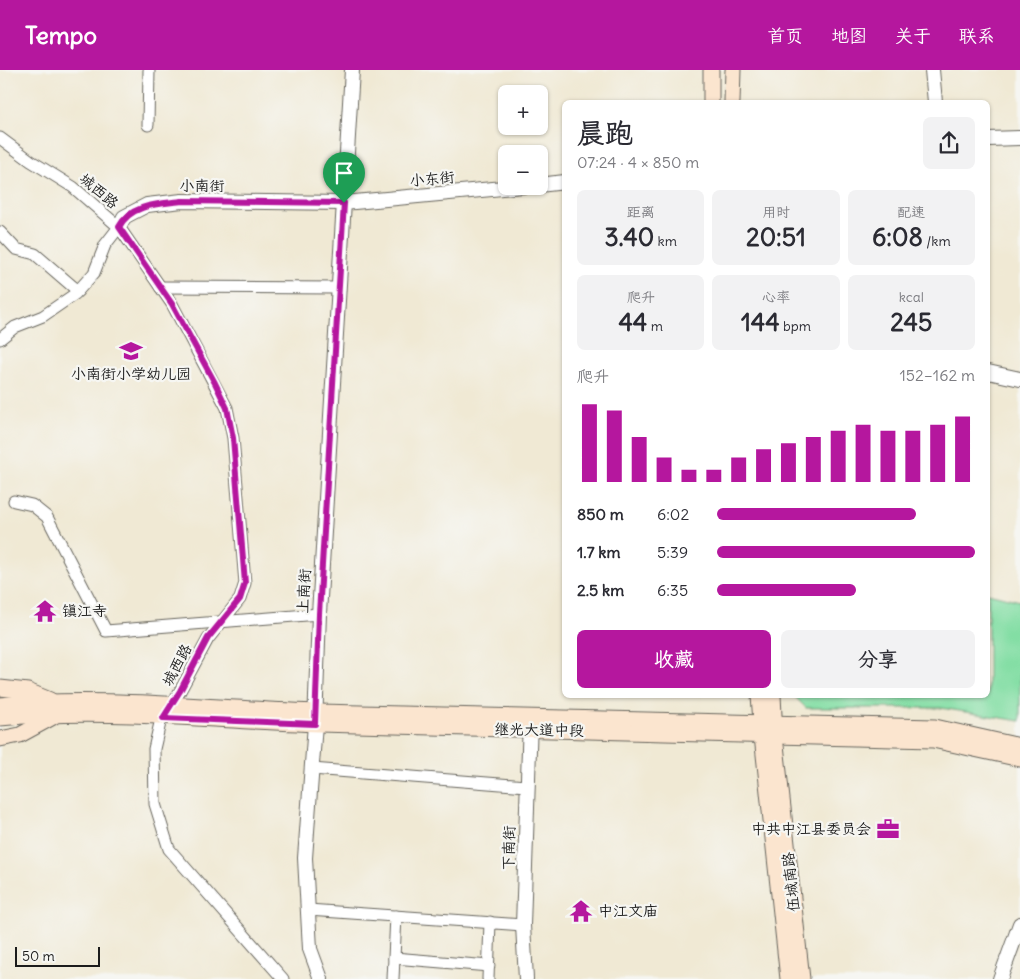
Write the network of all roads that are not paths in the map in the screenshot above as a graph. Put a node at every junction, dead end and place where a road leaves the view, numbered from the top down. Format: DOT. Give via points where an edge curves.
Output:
graph roads {
  1 [pos="149,70"];
  2 [pos="352,70"];
  3 [pos="711,70"];
  4 [pos="733,70"];
  5 [pos="932,70"];
  6 [pos="711,100"];
  7 [pos="732,100"];
  8 [pos="935,100"];
  9 [pos="148,125"];
  10 [pos="0,138"];
  11 [pos="1020,138"];
  12 [pos="990,139"];
  13 [pos="562,182"];
  14 [pos="548,184"];
  15 [pos="498,188"];
  16 [pos="344,203"];
  17 [pos="119,227"];
  18 [pos="0,232"];
  19 [pos="160,287"];
  20 [pos="339,288"];
  21 [pos="78,291"];
  22 [pos="0,339"];
  23 [pos="990,372"];
  24 [pos="1020,378"];
  25 [pos="14,501"];
  26 [pos="319,614"];
  27 [pos="224,620"];
  28 [pos="0,688"];
  29 [pos="760,698"];
  30 [pos="773,698"];
  31 [pos="0,706"];
  32 [pos="56,708"];
  33 [pos="20,710"];
  34 [pos="167,711"];
  35 [pos="0,718"];
  36 [pos="315,718"];
  37 [pos="530,723"];
  38 [pos="768,730"];
  39 [pos="0,739"];
  40 [pos="1020,746"];
  41 [pos="1020,759"];
  42 [pos="312,769"];
  43 [pos="526,786"];
  44 [pos="308,910"];
  45 [pos="396,916"];
  46 [pos="490,922"];
  47 [pos="523,924"];
  48 [pos="1020,924"];
  49 [pos="394,958"];
  50 [pos="489,966"];
  51 [pos="283,979"];
  52 [pos="320,979"];
  53 [pos="393,979"];
  54 [pos="488,979"];
  55 [pos="526,979"];
  56 [pos="788,979"];
  57 [pos="802,979"];
  58 [pos="1000,979"];
  1 -- 9 [label="street"];
  2 -- 16 [label="street, 上南街"];
  3 -- 6 [label="main road"];
  4 -- 7 [label="main road"];
  5 -- 8 [label="street"];
  10 -- 17 [label="street, 城西路" via="73,187"];
  11 -- 12 [label="street"];
  13 -- 14 [label="street"];
  15 -- 16 [label="street, 小东街"];
  16 -- 17 [label="street, 小南街" via="182,201 147,206 124,218"];
  16 -- 20 [label="street, 上南街"];
  17 -- 19 [label="street, 城西路"];
  17 -- 21 [label="street, 小南街" via="105,245 94,273"];
  18 -- 21 [label="street" via="16,249 35,254"];
  19 -- 20 [label="street"];
  19 -- 27 [label="street, 城西路" via="215,383 227,408 233,438 245,583 240,599"];
  20 -- 26 [label="street, 上南街"];
  21 -- 22 [label="street, 小南街" via="43,316 14,328"];
  23 -- 24 [label="street"];
  25 -- 27 [label="street" via="32,505 47,517 106,631"];
  26 -- 27 [label="street"];
  26 -- 36 [label="street, 上南街"];
  27 -- 34 [label="street, 城西路" via="208,638"];
  28 -- 32 [label="main road" via="28,691"];
  29 -- 38 [label="main road, 伍城南路"];
  30 -- 38 [label="main road, 伍城南路"];
  31 -- 33 [label="main road"];
  32 -- 33 [label="main road, 继光大道中段"];
  32 -- 34 [label="main road, 继光大道中段"];
  32 -- 39 [label="main road" via="20,735"];
  33 -- 35 [label="main road"];
  34 -- 36 [label="main road, 继光大道中段"];
  34 -- 51 [label="street, 城西路" via="160,723 154,749 155,804 169,849"];
  36 -- 37 [label="main road, 继光大道中段"];
  36 -- 42 [label="street, 上南街"];
  37 -- 38 [label="main road, 继光大道中段"];
  37 -- 43 [label="street, 下南街"];
  38 -- 40 [label="main road, 继光大道中段" via="935,728"];
  38 -- 41 [label="main road, 继光大道中段" via="934,740"];
  38 -- 56 [label="main road, 伍城南路"];
  38 -- 57 [label="main road, 伍城南路"];
  42 -- 43 [label="street"];
  42 -- 44 [label="street, 上南街" via="305,858"];
  43 -- 47 [label="street, 下南街"];
  44 -- 45 [label="street"];
  44 -- 52 [label="street, 上南街" via="310,949"];
  45 -- 46 [label="street"];
  45 -- 49 [label="street"];
  46 -- 47 [label="street"];
  46 -- 50 [label="street"];
  47 -- 55 [label="street, 下南街"];
  48 -- 58 [label="street"];
  49 -- 50 [label="street"];
  49 -- 53 [label="street"];
  50 -- 54 [label="street"];
}
